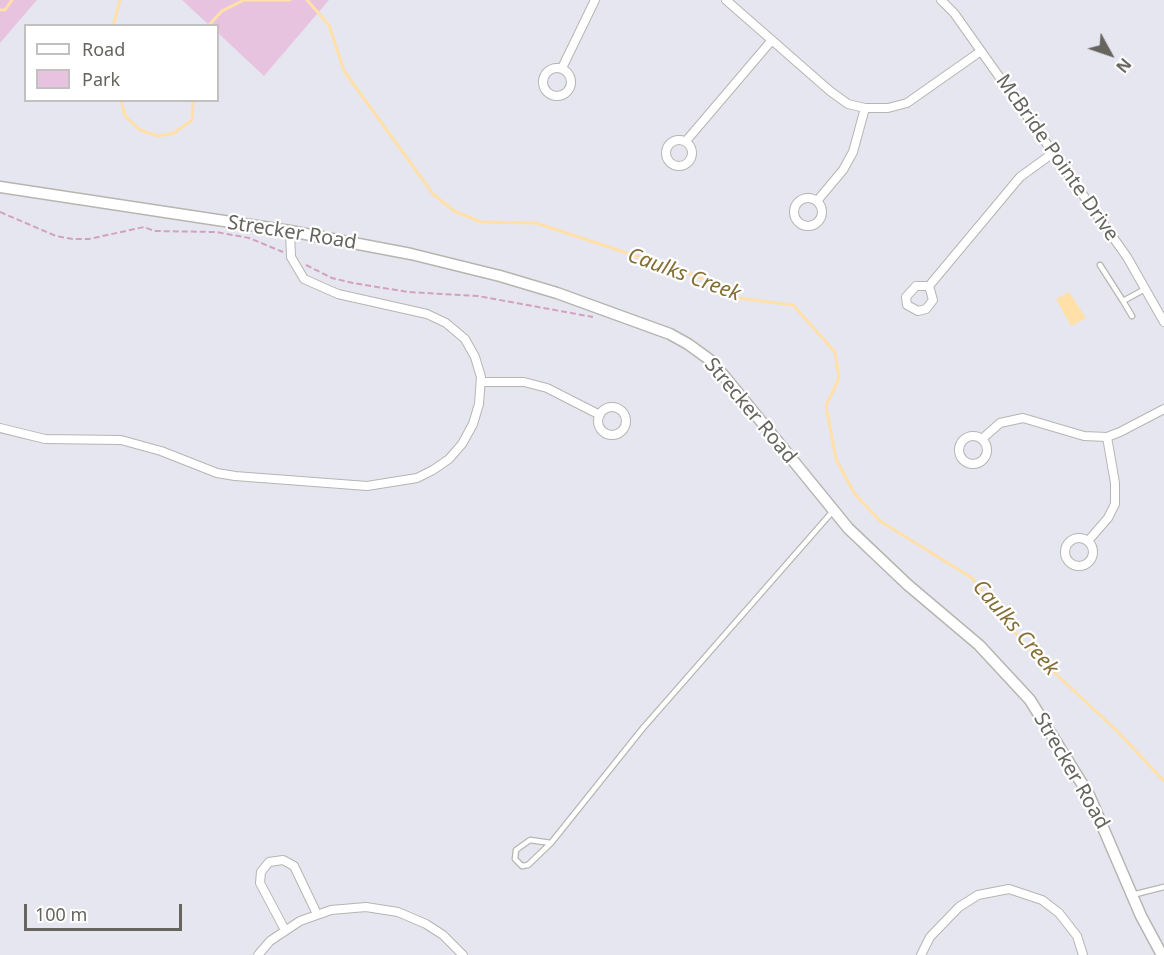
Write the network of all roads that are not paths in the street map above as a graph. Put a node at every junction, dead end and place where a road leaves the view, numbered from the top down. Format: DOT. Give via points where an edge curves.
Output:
graph roads {
  1 [pos="595,0"];
  2 [pos="726,0"];
  3 [pos="941,0"];
  4 [pos="772,40"];
  5 [pos="981,51"];
  6 [pos="562,68"];
  7 [pos="865,108"];
  8 [pos="686,141"];
  9 [pos="1053,153"];
  10 [pos="0,187"];
  11 [pos="817,201"];
  12 [pos="290,231"];
  13 [pos="1101,265"];
  14 [pos="929,286"];
  15 [pos="1146,289"];
  16 [pos="1123,301"];
  17 [pos="1132,316"];
  18 [pos="1164,322"];
  19 [pos="482,382"];
  20 [pos="1164,409"];
  21 [pos="600,415"];
  22 [pos="0,429"];
  23 [pos="1107,437"];
  24 [pos="982,439"];
  25 [pos="833,512"];
  26 [pos="1088,541"];
  27 [pos="551,843"];
  28 [pos="1164,886"];
  29 [pos="1132,895"];
  30 [pos="317,914"];
  31 [pos="285,930"];
  32 [pos="258,955"];
  33 [pos="464,955"];
  34 [pos="921,955"];
  35 [pos="1083,955"];
  36 [pos="1162,955"];
  1 -- 6 [label="street"];
  2 -- 4 [label="street"];
  3 -- 5 [label="street, McBride Pointe Drive"];
  4 -- 7 [label="street" via="830,91 848,104"];
  4 -- 8 [label="street"];
  5 -- 7 [label="street" via="907,103"];
  5 -- 9 [label="street, McBride Pointe Drive"];
  7 -- 11 [label="street" via="853,152"];
  9 -- 14 [label="street" via="1020,177"];
  9 -- 15 [label="street, McBride Pointe Drive"];
  10 -- 12 [label="street, Strecker Road"];
  12 -- 19 [label="street" via="291,257 304,279 338,294 427,314 446,323 465,339"];
  12 -- 25 [label="street, Strecker Road" via="500,276 670,334 710,360"];
  13 -- 16 [label="lane"];
  15 -- 16 [label="lane"];
  15 -- 18 [label="street, McBride Pointe Drive"];
  16 -- 17 [label="lane"];
  19 -- 21 [label="street" via="524,382 547,388"];
  19 -- 22 [label="street" via="473,424 449,459 417,478 393,484 367,486 235,476 121,440 45,439"];
  20 -- 23 [label="street"];
  23 -- 24 [label="street" via="1084,436 1023,418 1000,423"];
  23 -- 26 [label="street" via="1115,504"];
  25 -- 27 [label="lane" via="643,728"];
  25 -- 29 [label="street, Strecker Road" via="910,587 979,645 1030,700 1089,795"];
  27 -- 27 [label="lane" via="528,865 522,866 515,859 516,850 530,840"];
  28 -- 29 [label="lane"];
  29 -- 36 [label="street, Strecker Road"];
  30 -- 31 [label="street"];
  30 -- 31 [label="street" via="294,866 283,860 269,862 261,872 260,883"];
  30 -- 33 [label="street" via="366,907 398,912 443,935"];
  31 -- 32 [label="street"];
  34 -- 35 [label="street" via="930,937 959,907 978,895 1009,890 1042,900 1059,913 1077,936"];
}
